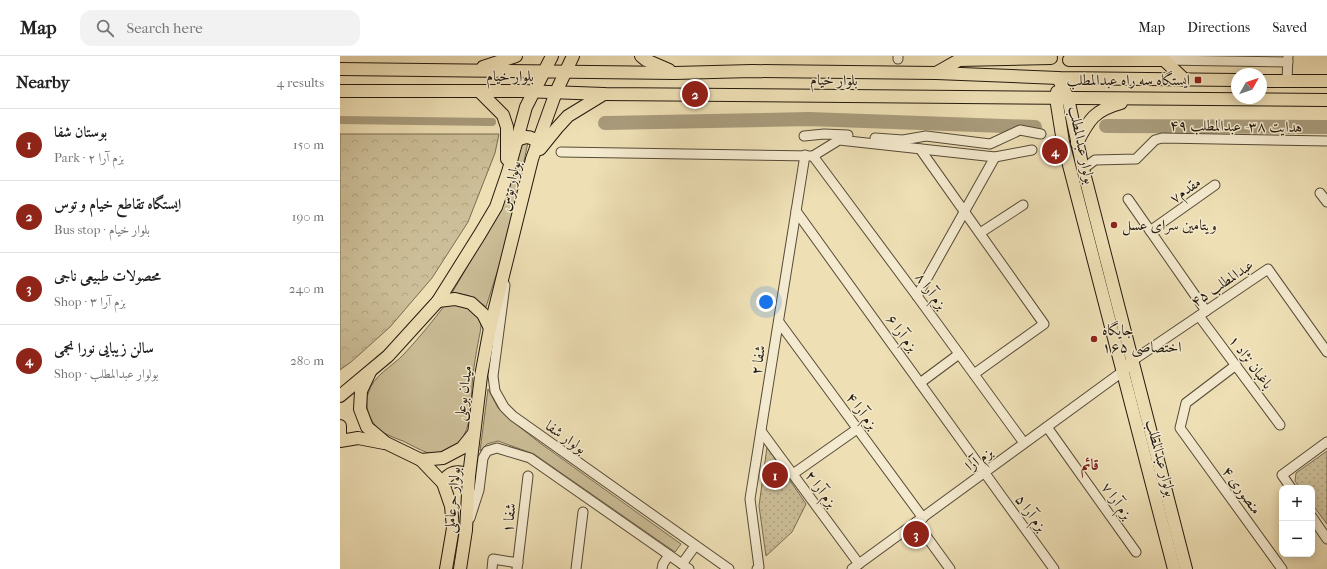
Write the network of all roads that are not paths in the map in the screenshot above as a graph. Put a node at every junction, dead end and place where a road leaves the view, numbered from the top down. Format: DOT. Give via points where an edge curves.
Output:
graph roads {
  1 [pos="516,56"];
  2 [pos="552,56"];
  3 [pos="573,56"];
  4 [pos="641,56"];
  5 [pos="1052,57"];
  6 [pos="1067,58"];
  7 [pos="1165,58"];
  8 [pos="1288,59"];
  9 [pos="340,69"];
  10 [pos="474,70"];
  11 [pos="544,71"];
  12 [pos="565,71"];
  13 [pos="675,73"];
  14 [pos="936,73"];
  15 [pos="1058,78"];
  16 [pos="1185,80"];
  17 [pos="1231,80"];
  18 [pos="1267,81"];
  19 [pos="1288,81"];
  20 [pos="1327,81"];
  21 [pos="340,91"];
  22 [pos="480,92"];
  23 [pos="533,92"];
  24 [pos="556,92"];
  25 [pos="604,94"];
  26 [pos="1056,98"];
  27 [pos="1068,98"];
  28 [pos="1135,99"];
  29 [pos="1327,100"];
  30 [pos="1042,134"];
  31 [pos="804,136"];
  32 [pos="516,141"];
  33 [pos="1327,141"];
  34 [pos="1077,143"];
  35 [pos="538,144"];
  36 [pos="920,149"];
  37 [pos="1032,150"];
  38 [pos="561,152"];
  39 [pos="809,156"];
  40 [pos="995,157"];
  41 [pos="532,159"];
  42 [pos="1083,169"];
  43 [pos="508,172"];
  44 [pos="1215,185"];
  45 [pos="1320,192"];
  46 [pos="1128,199"];
  47 [pos="1327,202"];
  48 [pos="1023,205"];
  49 [pos="796,211"];
  50 [pos="965,212"];
  51 [pos="1150,231"];
  52 [pos="980,233"];
  53 [pos="506,268"];
  54 [pos="917,296"];
  55 [pos="438,301"];
  56 [pos="1203,313"];
  57 [pos="779,322"];
  58 [pos="490,328"];
  59 [pos="1327,352"];
  60 [pos="960,354"];
  61 [pos="1132,361"];
  62 [pos="1236,365"];
  63 [pos="372,368"];
  64 [pos="1122,372"];
  65 [pos="974,374"];
  66 [pos="920,383"];
  67 [pos="340,396"];
  68 [pos="1280,425"];
  69 [pos="340,426"];
  70 [pos="1047,427"];
  71 [pos="857,429"];
  72 [pos="761,431"];
  73 [pos="474,433"];
  74 [pos="340,434"];
  75 [pos="340,441"];
  76 [pos="1327,442"];
  77 [pos="386,443"];
  78 [pos="1024,443"];
  79 [pos="421,460"];
  80 [pos="984,472"];
  81 [pos="793,474"];
  82 [pos="469,476"];
  83 [pos="528,476"];
  84 [pos="443,483"];
  85 [pos="1289,485"];
  86 [pos="583,512"];
  87 [pos="919,520"];
  88 [pos="1314,521"];
  89 [pos="466,530"];
  90 [pos="1327,539"];
  91 [pos="695,546"];
  92 [pos="1136,552"];
  93 [pos="669,555"];
  94 [pos="518,566"];
  95 [pos="686,567"];
  96 [pos="856,567"];
  97 [pos="446,569"];
  98 [pos="460,569"];
  99 [pos="492,569"];
  100 [pos="576,569"];
  101 [pos="662,569"];
  102 [pos="729,569"];
  103 [pos="757,569"];
  104 [pos="950,569"];
  105 [pos="1054,569"];
  106 [pos="1174,569"];
  107 [pos="1186,569"];
  108 [pos="1282,569"];
  1 -- 10 [label="main road"];
  2 -- 11 [label="main road, بولوار توس"];
  3 -- 12 [label="main road, بولوار توس"];
  4 -- 13 [label="main road"];
  5 -- 14 [label="main road" via="959,60"];
  6 -- 7 [label="main road"];
  7 -- 8 [label="street"];
  7 -- 16 [label="main road"];
  8 -- 19 [label="street"];
  9 -- 10 [label="main road, بلوار خیام"];
  10 -- 11 [label="main road, بلوار خیام"];
  11 -- 12 [label="main road, بلوار خیام"];
  11 -- 23 [label="main road, بولوار توس"];
  12 -- 13 [label="main road, بلوار خیام"];
  12 -- 24 [label="main road, بولوار توس"];
  13 -- 14 [label="main road, بلوار خیام"];
  14 -- 15 [label="main road, بلوار خیام"];
  15 -- 16 [label="main road, بلوار خیام"];
  15 -- 26 [label="main road, بولوار عبدالمطلب"];
  15 -- 27 [label="main road, بولوار عبدالمطلب"];
  16 -- 17 [label="main road, بلوار خیام"];
  18 -- 19 [label="main road"];
  19 -- 20 [label="main road"];
  21 -- 22 [label="main road, بلوار خیام"];
  22 -- 23 [label="main road, بلوار خیام"];
  22 -- 43 [label="main road" via="503,115 507,127"];
  23 -- 24 [label="main road, بلوار خیام"];
  23 -- 32 [label="main road, بولوار توس"];
  24 -- 25 [label="main road, بلوار خیام"];
  24 -- 35 [label="main road, بولوار توس"];
  25 -- 26 [label="main road, بلوار خیام"];
  25 -- 41 [label="main road" via="568,116"];
  26 -- 27 [label="main road, بلوار خیام"];
  26 -- 64 [label="main road, بولوار عبدالمطلب" via="1063,142"];
  27 -- 28 [label="main road, بلوار خیام"];
  27 -- 34 [label="main road, بولوار عبدالمطلب"];
  28 -- 29 [label="main road, بلوار خیام"];
  28 -- 34 [label="main road" via="1108,106 1095,114 1085,126"];
  30 -- 31 [label="street" via="1020,130 990,144 926,136 903,140 838,134"];
  32 -- 35 [label="main road" via="528,137"];
  32 -- 43 [label="main road, بولوار توس"];
  33 -- 42 [label="street, هدایت ۳۸- عبدالمطلب ۴۹" via="1162,138 1155,140 1136,159 1095,160"];
  34 -- 42 [label="main road, بولوار عبدالمطلب"];
  35 -- 41 [label="main road, بولوار توس"];
  36 -- 39 [label="street" via="838,140"];
  36 -- 40 [label="street"];
  36 -- 50 [label="street"];
  37 -- 40 [label="street"];
  38 -- 39 [label="street"];
  39 -- 49 [label="street, شفا ۲"];
  39 -- 54 [label="street, بزم آرا ۸"];
  40 -- 50 [label="street"];
  41 -- 53 [label="main road, بولوار توس"];
  42 -- 61 [label="main road, بولوار عبدالمطلب"];
  43 -- 55 [label="main road, بولوار توس" via="496,207"];
  44 -- 51 [label="street, مقدم۷"];
  45 -- 47 [label="street"];
  46 -- 51 [label="street, باغبان نژاد ۱"];
  48 -- 52 [label="street"];
  49 -- 57 [label="street, شفا ۲"];
  49 -- 66 [label="street, بزم آرا ۶"];
  50 -- 52 [label="street"];
  50 -- 54 [label="street"];
  51 -- 56 [label="street, باغبان نژاد ۱"];
  52 -- 65 [label="street" via="1044,324"];
  53 -- 58 [label="main road, بولوار توس"];
  53 -- 91 [label="street, بولوار شفا" via="493,376 495,391 504,407"];
  54 -- 60 [label="street, بزم آرا ۸"];
  55 -- 58 [label="main road" via="455,298 470,303 483,314"];
  55 -- 63 [label="main road" via="388,356"];
  56 -- 59 [label="street, عبدالمطلب ۴۵" via="1268,269"];
  56 -- 61 [label="street, عبدالمطلب ۴۵"];
  56 -- 62 [label="street, باغبان نژاد ۱"];
  57 -- 71 [label="street, بزم آرا ۴"];
  57 -- 72 [label="street, شفا ۲"];
  58 -- 73 [label="main road, میدان بوعلی"];
  60 -- 65 [label="street, بزم آرا ۸"];
  60 -- 66 [label="street"];
  61 -- 64 [label="street, عبدالمطلب ۴۵"];
  61 -- 107 [label="main road, بولوار عبدالمطلب"];
  62 -- 68 [label="street, باغبان نژاد ۱"];
  62 -- 108 [label="street, منصوری ۴" via="1186,403 1180,428"];
  63 -- 67 [label="main road"];
  63 -- 77 [label="main road" via="361,391 360,409 367,427"];
  64 -- 70 [label="street, بزم آرا"];
  64 -- 106 [label="main road, بولوار عبدالمطلب"];
  65 -- 78 [label="street, بزم آرا ۸"];
  66 -- 80 [label="street, بزم آرا ۶"];
  69 -- 74 [label="main road"];
  70 -- 78 [label="street, بزم آرا"];
  70 -- 92 [label="street, بزم آرا ۷"];
  71 -- 81 [label="street"];
  71 -- 87 [label="street, بزم آرا ۴"];
  72 -- 81 [label="street, بزم آرا ۲"];
  72 -- 103 [label="street, شفا ۲" via="750,499 759,566"];
  73 -- 79 [label="main road, میدان بوعلی" via="462,448 443,458"];
  73 -- 82 [label="main road, بولوار حرعاملی"];
  75 -- 77 [label="main road" via="358,438"];
  76 -- 85 [label="street" via="1282,475"];
  77 -- 79 [label="main road"];
  78 -- 80 [label="street, بزم آرا"];
  79 -- 84 [label="main road, بولوار حرعاملی"];
  80 -- 87 [label="street, بزم آرا"];
  80 -- 105 [label="street, بزم آرا ۵"];
  81 -- 96 [label="street, بزم آرا ۲"];
  82 -- 84 [label="main road" via="459,471 454,472 445,478"];
  82 -- 89 [label="main road, بولوار حرعاملی"];
  83 -- 94 [label="street, شفا ۱"];
  84 -- 97 [label="main road, بولوار حرعاملی" via="451,506 453,528"];
  86 -- 100 [label="street"];
  87 -- 96 [label="street, بزم آرا"];
  87 -- 104 [label="street, بزم آرا ۴"];
  88 -- 90 [label="street"];
  89 -- 93 [label="street" via="479,490 483,458 487,452 497,448 530,458"];
  89 -- 98 [label="main road, بولوار حرعاملی"];
  91 -- 95 [label="street"];
  91 -- 102 [label="street, بولوار شفا"];
  93 -- 95 [label="street"];
  93 -- 101 [label="street"];
  94 -- 99 [label="street" via="493,559"];
}
